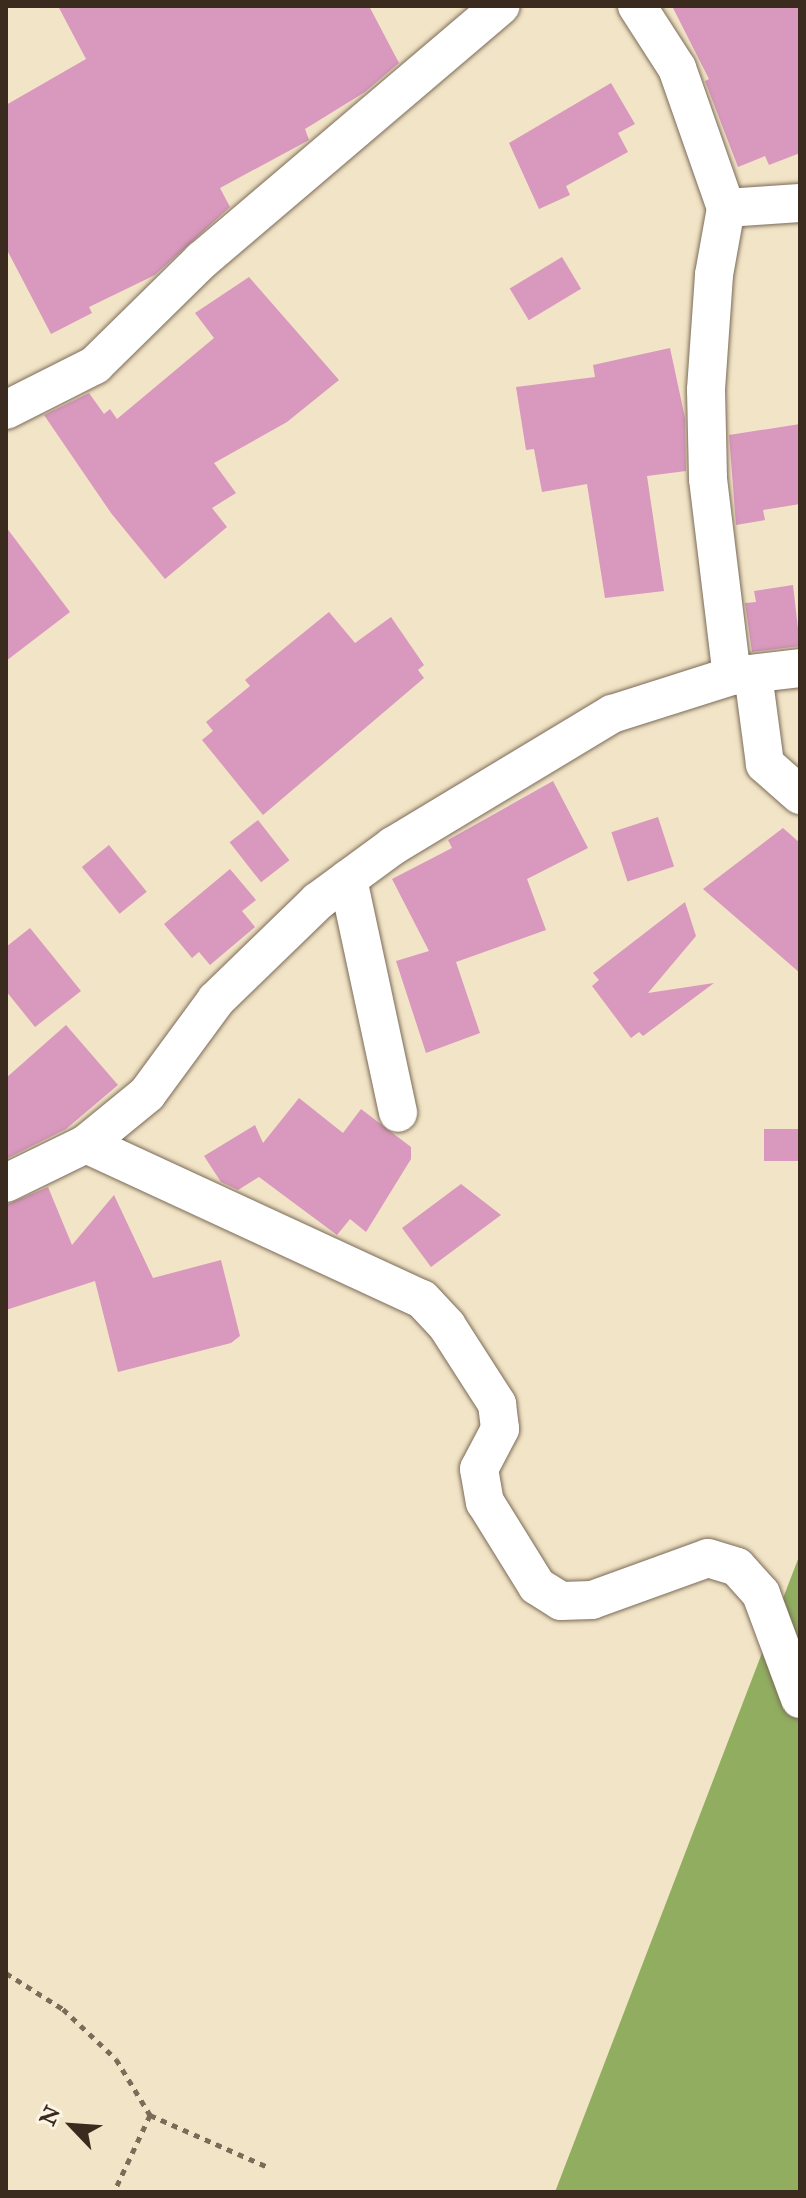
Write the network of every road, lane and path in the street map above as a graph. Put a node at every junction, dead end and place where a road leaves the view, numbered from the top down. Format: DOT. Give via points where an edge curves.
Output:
graph roads {
  1 [pos="500,6"];
  2 [pos="637,6"];
  3 [pos="800,203"];
  4 [pos="726,208"];
  5 [pos="6,410"];
  6 [pos="800,668"];
  7 [pos="742,675"];
  8 [pos="800,795"];
  9 [pos="348,879"];
  10 [pos="398,1113"];
  11 [pos="86,1144"];
  12 [pos="6,1183"];
  13 [pos="800,1699"];
  14 [pos="6,1973"];
  15 [pos="150,2115"];
  16 [pos="270,2168"];
  17 [pos="114,2192"];
  1 -- 5 [label="street" via="202,260 95,365"];
  2 -- 4 [label="street" via="677,68"];
  3 -- 4 [label="street"];
  4 -- 7 [label="street" via="714,275 706,390 708,479"];
  6 -- 7 [label="street"];
  7 -- 8 [label="street" via="765,764"];
  7 -- 9 [label="street" via="612,714"];
  9 -- 10 [label="street"];
  9 -- 11 [label="street" via="318,901 216,1000 147,1094"];
  11 -- 12 [label="street"];
  11 -- 13 [label="street" via="422,1299 447,1326 497,1404 500,1429 479,1469 485,1502 537,1586 561,1601 592,1600 708,1558 737,1567 761,1594"];
  14 -- 15 [label="path" via="63,2009 116,2059"];
  15 -- 16 [label="path"];
  15 -- 17 [label="path"];
}
